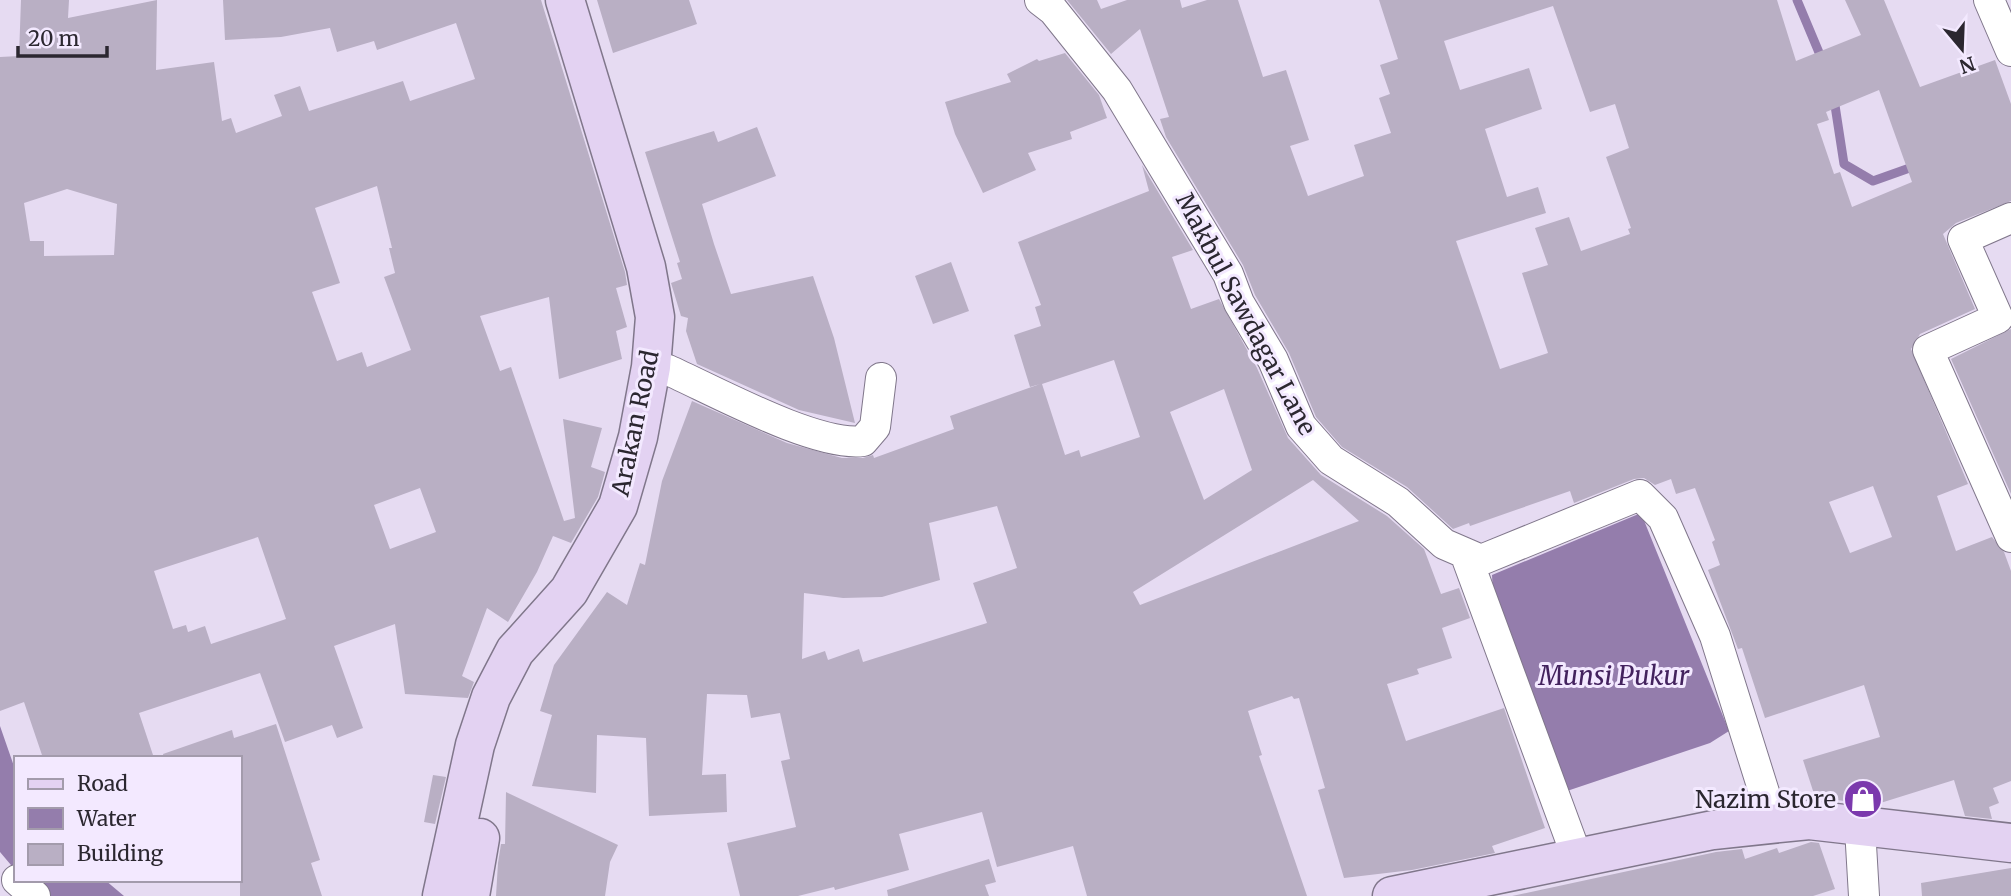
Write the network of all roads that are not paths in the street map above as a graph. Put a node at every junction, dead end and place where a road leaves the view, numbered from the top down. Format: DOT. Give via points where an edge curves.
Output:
graph roads {
  1 [pos="565,0"];
  2 [pos="579,0"];
  3 [pos="1040,0"];
  4 [pos="1989,0"];
  5 [pos="2011,51"];
  6 [pos="2011,218"];
  7 [pos="668,370"];
  8 [pos="881,378"];
  9 [pos="2011,537"];
  10 [pos="1465,553"];
  11 [pos="1774,824"];
  12 [pos="1860,828"];
  13 [pos="2011,843"];
  14 [pos="1577,858"];
  15 [pos="0,865"];
  16 [pos="14,877"];
  17 [pos="19,882"];
  18 [pos="35,896"];
  19 [pos="442,896"];
  20 [pos="470,896"];
  21 [pos="1392,896"];
  22 [pos="1864,896"];
  1 -- 19 [label="main road, Arakan Road" via="646,267 655,317 651,367 638,437 618,506 569,591 515,651 491,697 475,745"];
  2 -- 7 [label="main road, Arakan Road" via="651,237 665,308"];
  3 -- 10 [label="street, Makbul Sawdagar Lane" via="1117,90 1181,193 1273,360 1301,426 1331,460 1398,502 1444,544"];
  4 -- 5 [label="street"];
  6 -- 9 [label="street" via="1963,239 1998,318 1928,350"];
  7 -- 8 [label="street" via="790,425 846,443 863,441 875,427"];
  7 -- 20 [label="main road, Arakan Road" via="637,499 593,582 529,665 497,740"];
  10 -- 11 [label="street, Makbul Sawdagar Lane" via="1481,560 1640,495 1663,518 1715,636"];
  10 -- 14 [label="street"];
  11 -- 12 [label="main road" via="1809,820"];
  11 -- 14 [label="main road" via="1713,830"];
  12 -- 13 [label="main road"];
  12 -- 22 [label="street"];
  14 -- 21 [label="main road"];
  15 -- 16 [label="street"];
  17 -- 18 [label="street"];
}
